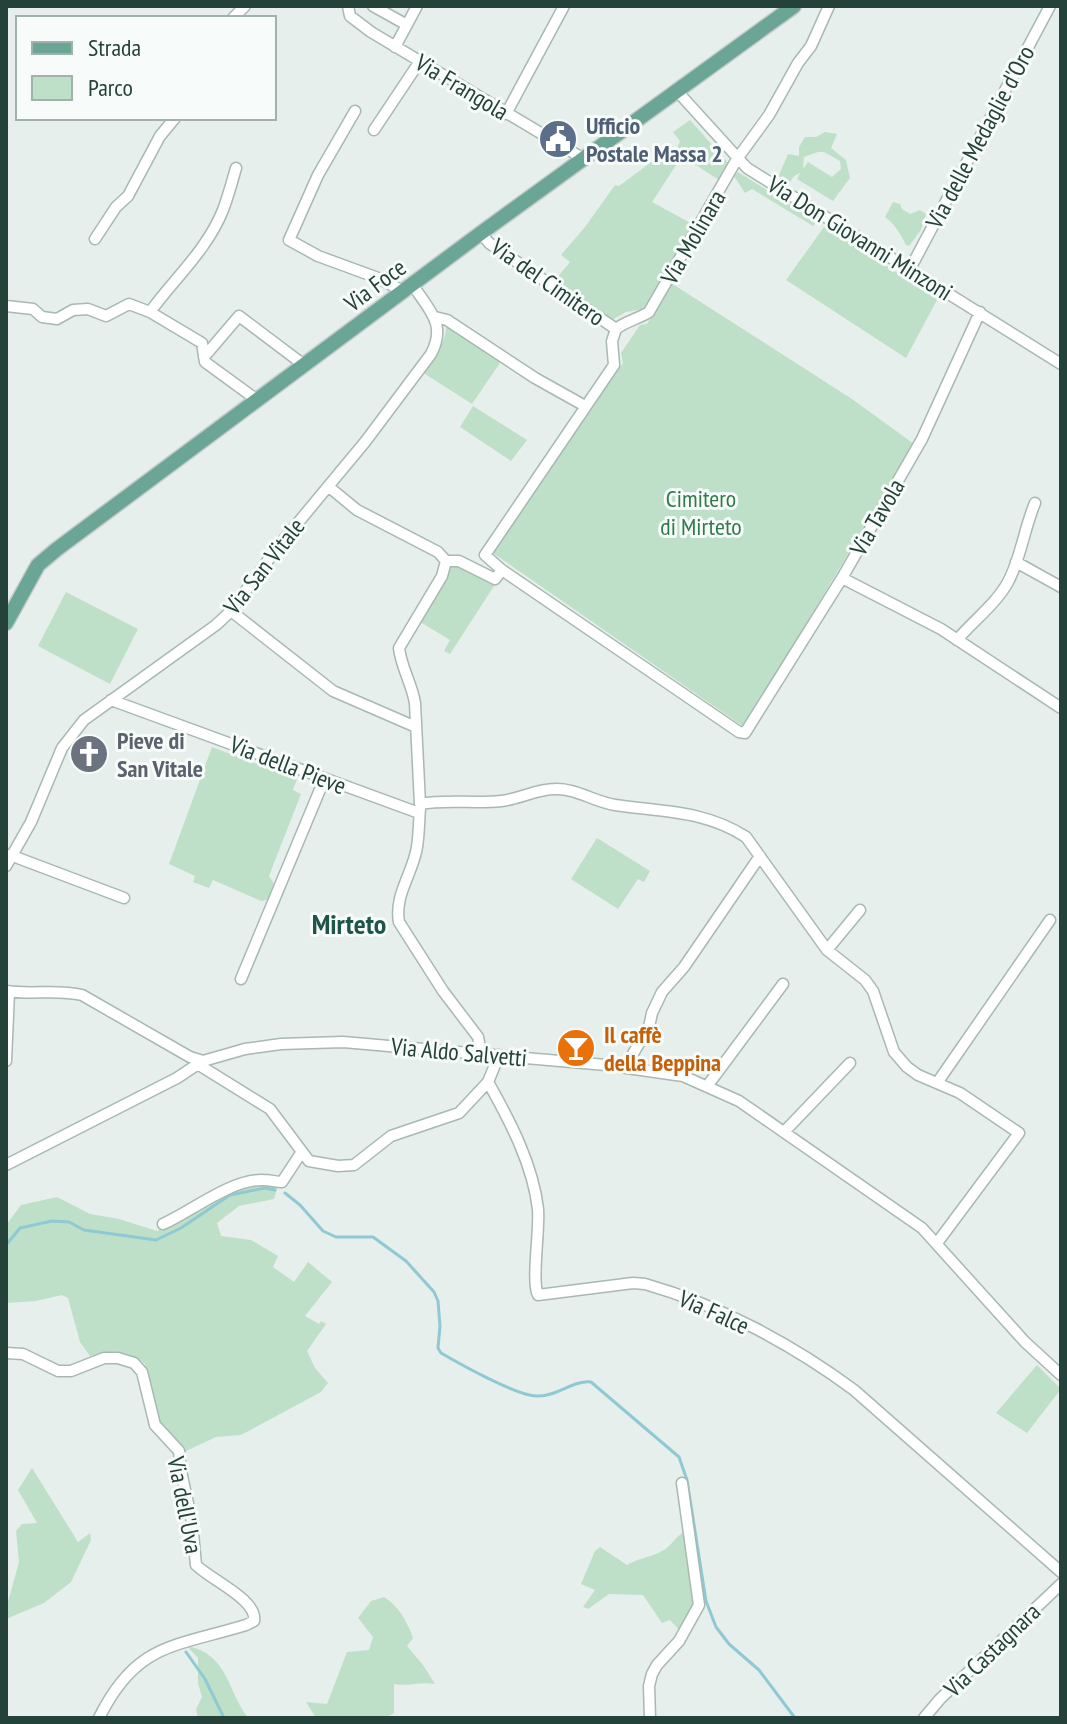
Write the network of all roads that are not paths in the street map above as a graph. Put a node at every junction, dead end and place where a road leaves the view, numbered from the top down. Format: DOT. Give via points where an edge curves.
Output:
graph roads {
  1 [pos="348,6"];
  2 [pos="373,6"];
  3 [pos="417,6"];
  4 [pos="564,6"];
  5 [pos="794,6"];
  6 [pos="829,6"];
  7 [pos="1050,6"];
  8 [pos="407,25"];
  9 [pos="395,47"];
  10 [pos="420,61"];
  11 [pos="677,91"];
  12 [pos="355,111"];
  13 [pos="506,114"];
  14 [pos="173,120"];
  15 [pos="374,130"];
  16 [pos="584,159"];
  17 [pos="737,159"];
  18 [pos="236,168"];
  19 [pos="481,233"];
  20 [pos="95,239"];
  21 [pos="910,269"];
  22 [pos="408,288"];
  23 [pos="6,306"];
  24 [pos="150,312"];
  25 [pos="980,312"];
  26 [pos="435,317"];
  27 [pos="616,329"];
  28 [pos="204,357"];
  29 [pos="1061,364"];
  30 [pos="304,365"];
  31 [pos="257,400"];
  32 [pos="585,406"];
  33 [pos="329,487"];
  34 [pos="1035,503"];
  35 [pos="446,561"];
  36 [pos="1016,562"];
  37 [pos="502,570"];
  38 [pos="842,578"];
  39 [pos="1061,587"];
  40 [pos="231,611"];
  41 [pos="6,623"];
  42 [pos="957,640"];
  43 [pos="111,700"];
  44 [pos="1061,708"];
  45 [pos="416,727"];
  46 [pos="324,780"];
  47 [pos="420,809"];
  48 [pos="760,856"];
  49 [pos="8,860"];
  50 [pos="124,898"];
  51 [pos="860,910"];
  52 [pos="1050,920"];
  53 [pos="827,950"];
  54 [pos="241,979"];
  55 [pos="783,984"];
  56 [pos="8,992"];
  57 [pos="481,1053"];
  58 [pos="499,1055"];
  59 [pos="6,1061"];
  60 [pos="201,1063"];
  61 [pos="850,1063"];
  62 [pos="625,1067"];
  63 [pos="488,1082"];
  64 [pos="937,1083"];
  65 [pos="708,1085"];
  66 [pos="784,1132"];
  67 [pos="301,1153"];
  68 [pos="6,1165"];
  69 [pos="163,1224"];
  70 [pos="937,1243"];
  71 [pos="6,1353"];
  72 [pos="1061,1375"];
  73 [pos="682,1483"];
  74 [pos="1061,1572"];
  75 [pos="1061,1584"];
  76 [pos="99,1718"];
  77 [pos="650,1718"];
  78 [pos="924,1718"];
  1 -- 9 [label="street, Via Frangola" via="356,22"];
  2 -- 8 [label="street"];
  3 -- 8 [label="street"];
  4 -- 13 [label="street"];
  5 -- 11 [label="main road, Via Foce"];
  6 -- 17 [label="street, Via Molinara" via="811,46"];
  7 -- 21 [label="street, Via delle Medaglie d'Oro"];
  8 -- 9 [label="street"];
  9 -- 10 [label="street, Via Frangola"];
  10 -- 13 [label="street, Via Frangola"];
  10 -- 15 [label="street"];
  11 -- 16 [label="main road, Via Foce"];
  11 -- 17 [label="street, Via Don Giovanni Minzoni"];
  12 -- 22 [label="street" via="289,240"];
  13 -- 16 [label="street, Via Frangola"];
  14 -- 20 [label="street"];
  16 -- 19 [label="main road, Via Foce"];
  17 -- 21 [label="street, Via Don Giovanni Minzoni"];
  17 -- 27 [label="street, Via Molinara" via="649,312"];
  18 -- 24 [label="street" via="209,236"];
  19 -- 22 [label="main road, Via Foce"];
  19 -- 27 [label="street, Via del Cimitero"];
  21 -- 25 [label="street, Via Don Giovanni Minzoni"];
  22 -- 26 [label="street"];
  22 -- 30 [label="main road, Via Foce"];
  23 -- 24 [label="street" via="57,319 88,309 106,316 129,304"];
  24 -- 28 [label="street" via="202,343"];
  25 -- 29 [label="street, Via Don Giovanni Minzoni"];
  25 -- 38 [label="street, Via Tavola" via="922,439"];
  26 -- 32 [label="street"];
  26 -- 33 [label="street, Via San Vitale" via="439,339 431,354"];
  27 -- 32 [label="street" via="614,365"];
  28 -- 30 [label="street" via="239,316"];
  28 -- 31 [label="street"];
  30 -- 31 [label="main road, Via Foce"];
  31 -- 41 [label="main road, Via Foce" via="38,565"];
  32 -- 37 [label="street" via="486,550 488,560"];
  33 -- 35 [label="street" via="357,510"];
  33 -- 40 [label="street, Via San Vitale"];
  34 -- 36 [label="street"];
  35 -- 37 [label="street" via="459,561 495,579"];
  35 -- 45 [label="street" via="399,648 413,688"];
  36 -- 39 [label="street"];
  36 -- 42 [label="street" via="1007,585"];
  37 -- 38 [label="street" via="745,733"];
  38 -- 42 [label="street, Via Tavola"];
  40 -- 43 [label="street, Via San Vitale"];
  40 -- 45 [label="street" via="333,691"];
  42 -- 44 [label="street, Via Tavola"];
  43 -- 46 [label="street, Via della Pieve"];
  43 -- 49 [label="street, Via San Vitale" via="84,720 62,748 31,822"];
  45 -- 47 [label="street"];
  46 -- 47 [label="street, Via della Pieve"];
  46 -- 54 [label="street"];
  47 -- 48 [label="street" via="441,801 491,802 564,789 614,805 679,811 731,827 753,843"];
  47 -- 57 [label="street" via="417,848 399,898 399,922 478,1037"];
  48 -- 53 [label="street"];
  48 -- 62 [label="street" via="662,992"];
  49 -- 50 [label="street"];
  51 -- 53 [label="street"];
  52 -- 64 [label="street"];
  53 -- 64 [label="street" via="873,991 894,1052 918,1075"];
  55 -- 65 [label="street"];
  56 -- 59 [label="street"];
  56 -- 60 [label="street" via="82,995"];
  57 -- 58 [label="street, Via Aldo Salvetti"];
  57 -- 60 [label="street, Via Aldo Salvetti" via="316,1042 245,1049"];
  58 -- 62 [label="street, Via Aldo Salvetti"];
  58 -- 63 [label="street"];
  60 -- 67 [label="street" via="270,1109"];
  60 -- 68 [label="street, Via Aldo Salvetti"];
  61 -- 66 [label="street"];
  62 -- 65 [label="street, Via Aldo Salvetti"];
  63 -- 67 [label="street" via="459,1113 391,1136 354,1165 309,1161"];
  63 -- 74 [label="street, Via Falce" via="532,1181 539,1232 538,1295 645,1284 735,1319 854,1390"];
  64 -- 70 [label="street" via="1019,1133"];
  65 -- 66 [label="street, Via Aldo Salvetti"];
  66 -- 70 [label="street, Via Aldo Salvetti" via="893,1206"];
  67 -- 69 [label="street" via="282,1182 249,1182 215,1194"];
  70 -- 72 [label="street, Via Aldo Salvetti"];
  71 -- 76 [label="street, Via dell'Uva" via="23,1354 58,1371 104,1358 134,1363 142,1372 155,1425 179,1451 196,1565 255,1614 246,1625 188,1639 142,1661 124,1677"];
  73 -- 77 [label="street" via="699,1605 652,1674"];
  75 -- 78 [label="street, Via Castagnara"];
}
